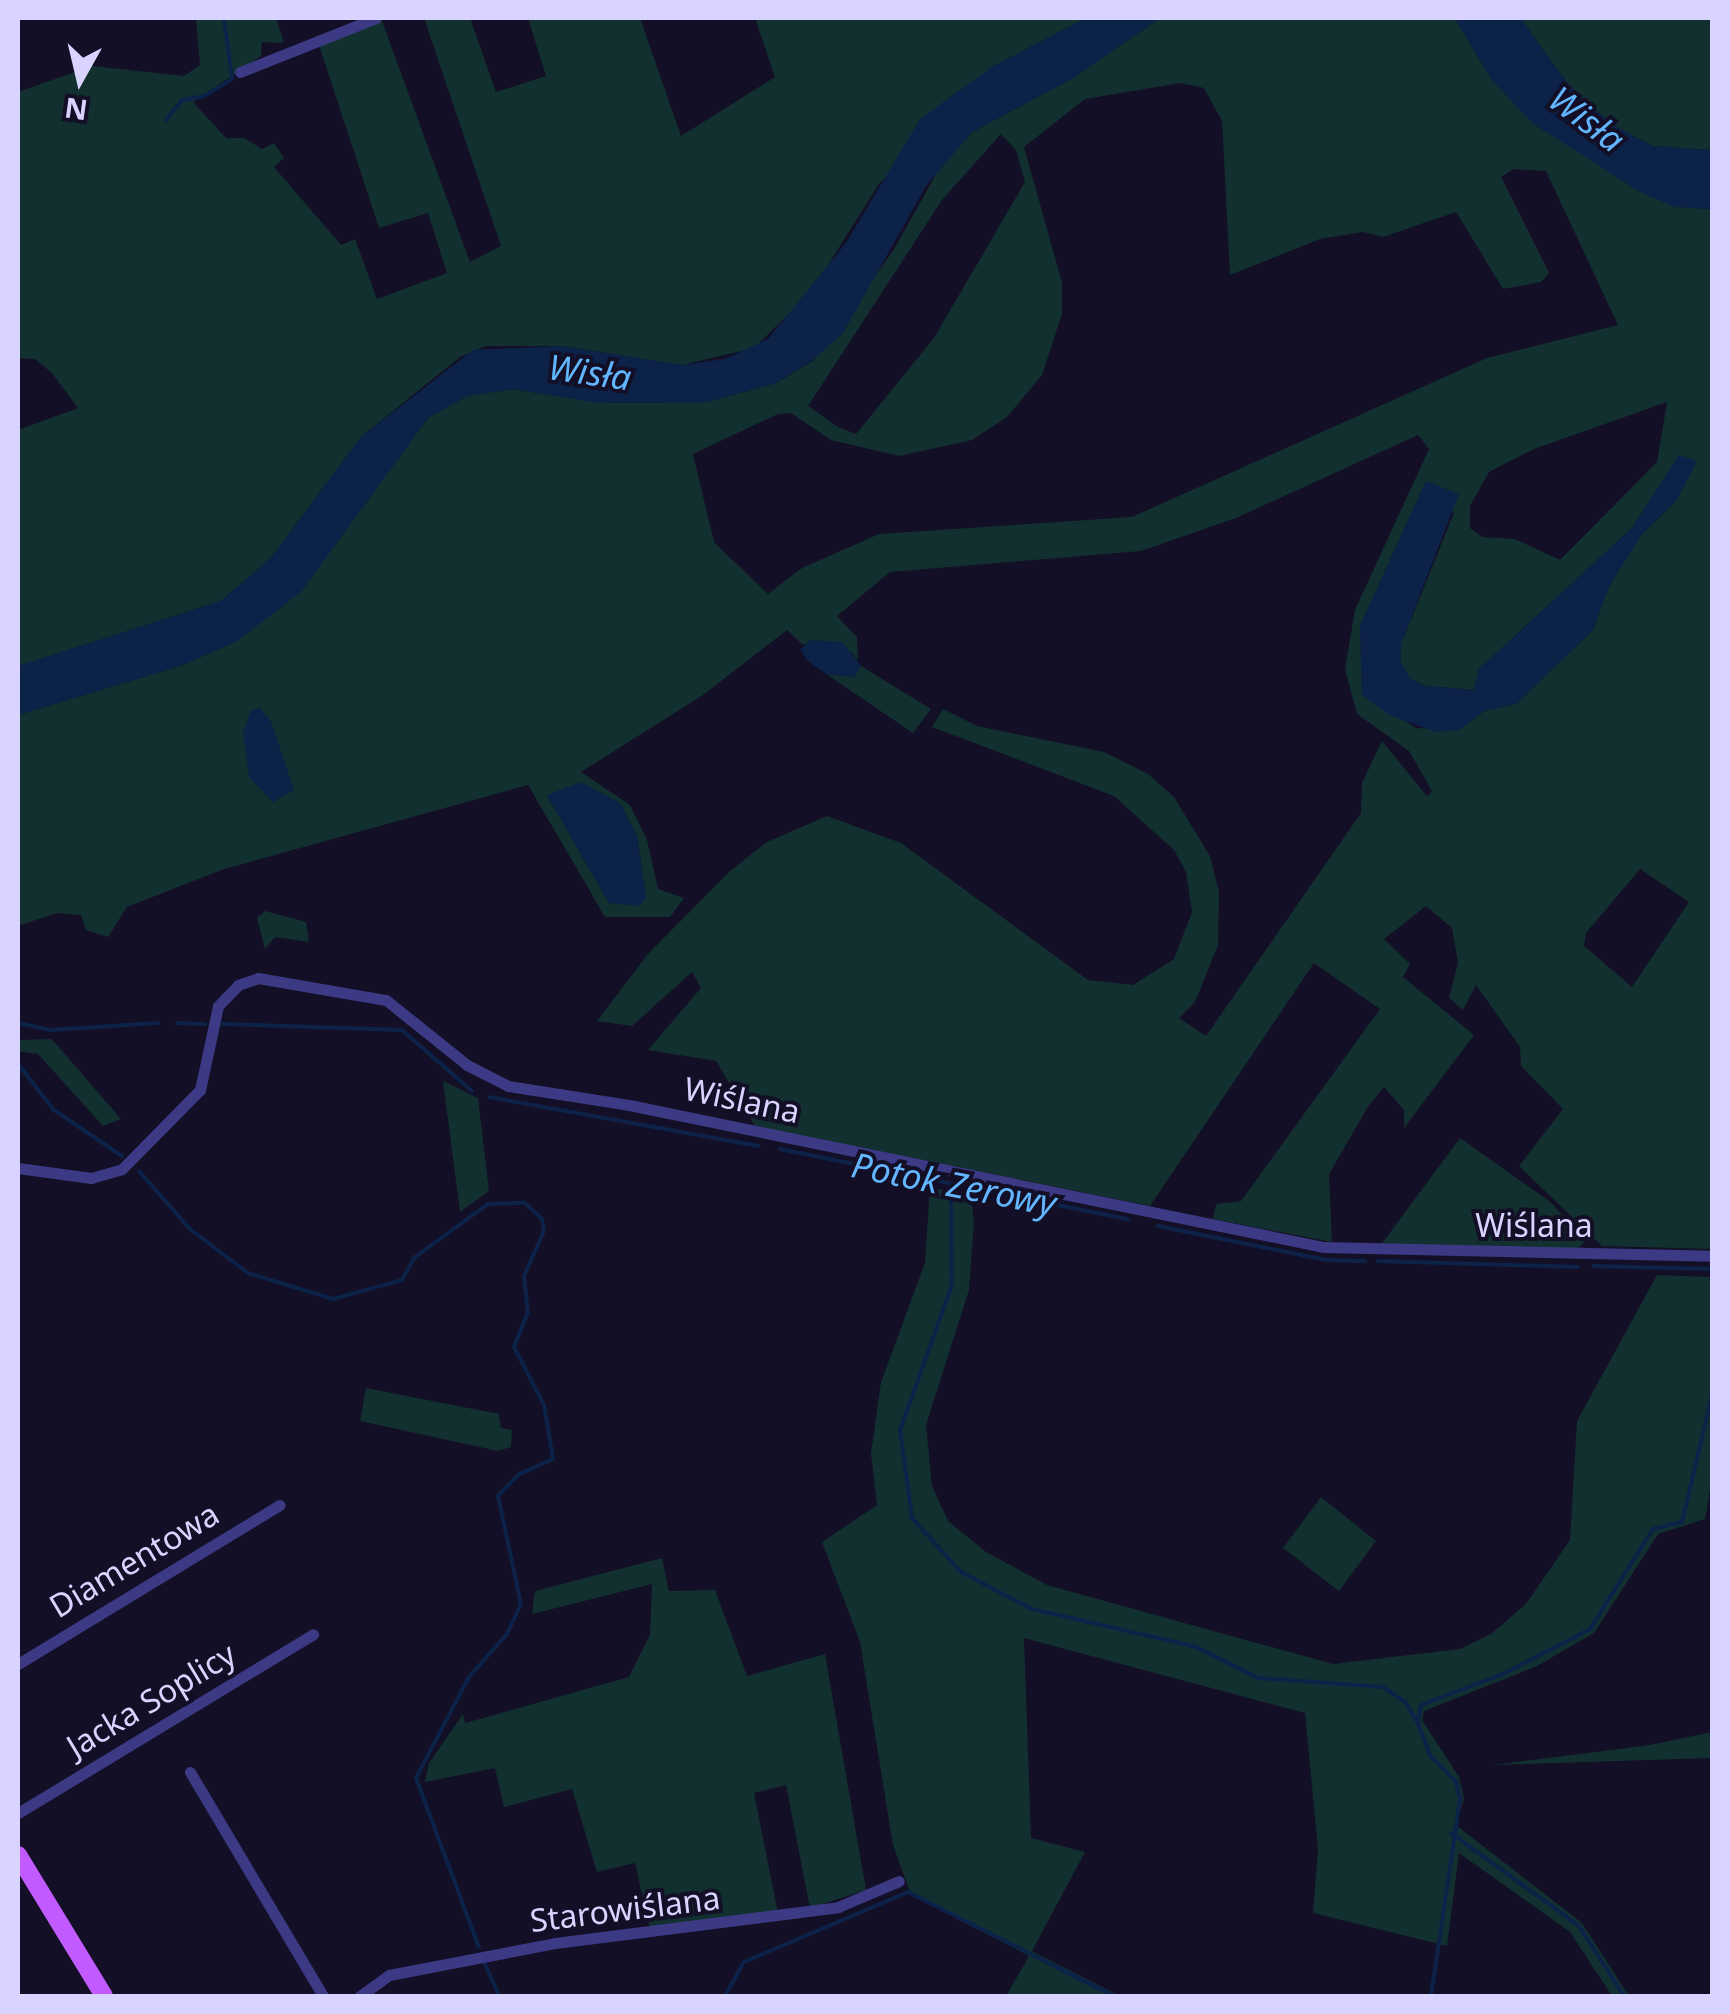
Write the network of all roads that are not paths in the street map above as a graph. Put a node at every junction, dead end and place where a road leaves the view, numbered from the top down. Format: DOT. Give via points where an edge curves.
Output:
graph roads {
  1 [pos="376,18"];
  2 [pos="240,72"];
  3 [pos="18,1168"];
  4 [pos="1712,1256"];
  5 [pos="279,1505"];
  6 [pos="313,1634"];
  7 [pos="18,1664"];
  8 [pos="190,1772"];
  9 [pos="18,1813"];
  10 [pos="18,1854"];
  11 [pos="899,1881"];
  12 [pos="104,1996"];
  13 [pos="323,1996"];
  14 [pos="360,1996"];
  1 -- 2 [label="street"];
  3 -- 4 [label="street, Wiślana" via="91,1178 122,1170 200,1090 223,998 258,978 386,1000 454,1055 508,1086 1323,1247"];
  5 -- 7 [label="street, Diamentowa"];
  6 -- 9 [label="street, Jacka Soplicy"];
  8 -- 13 [label="street"];
  10 -- 12 [label="main road"];
  11 -- 14 [label="street, Starowiślana" via="838,1908 555,1943 389,1975"];
}
